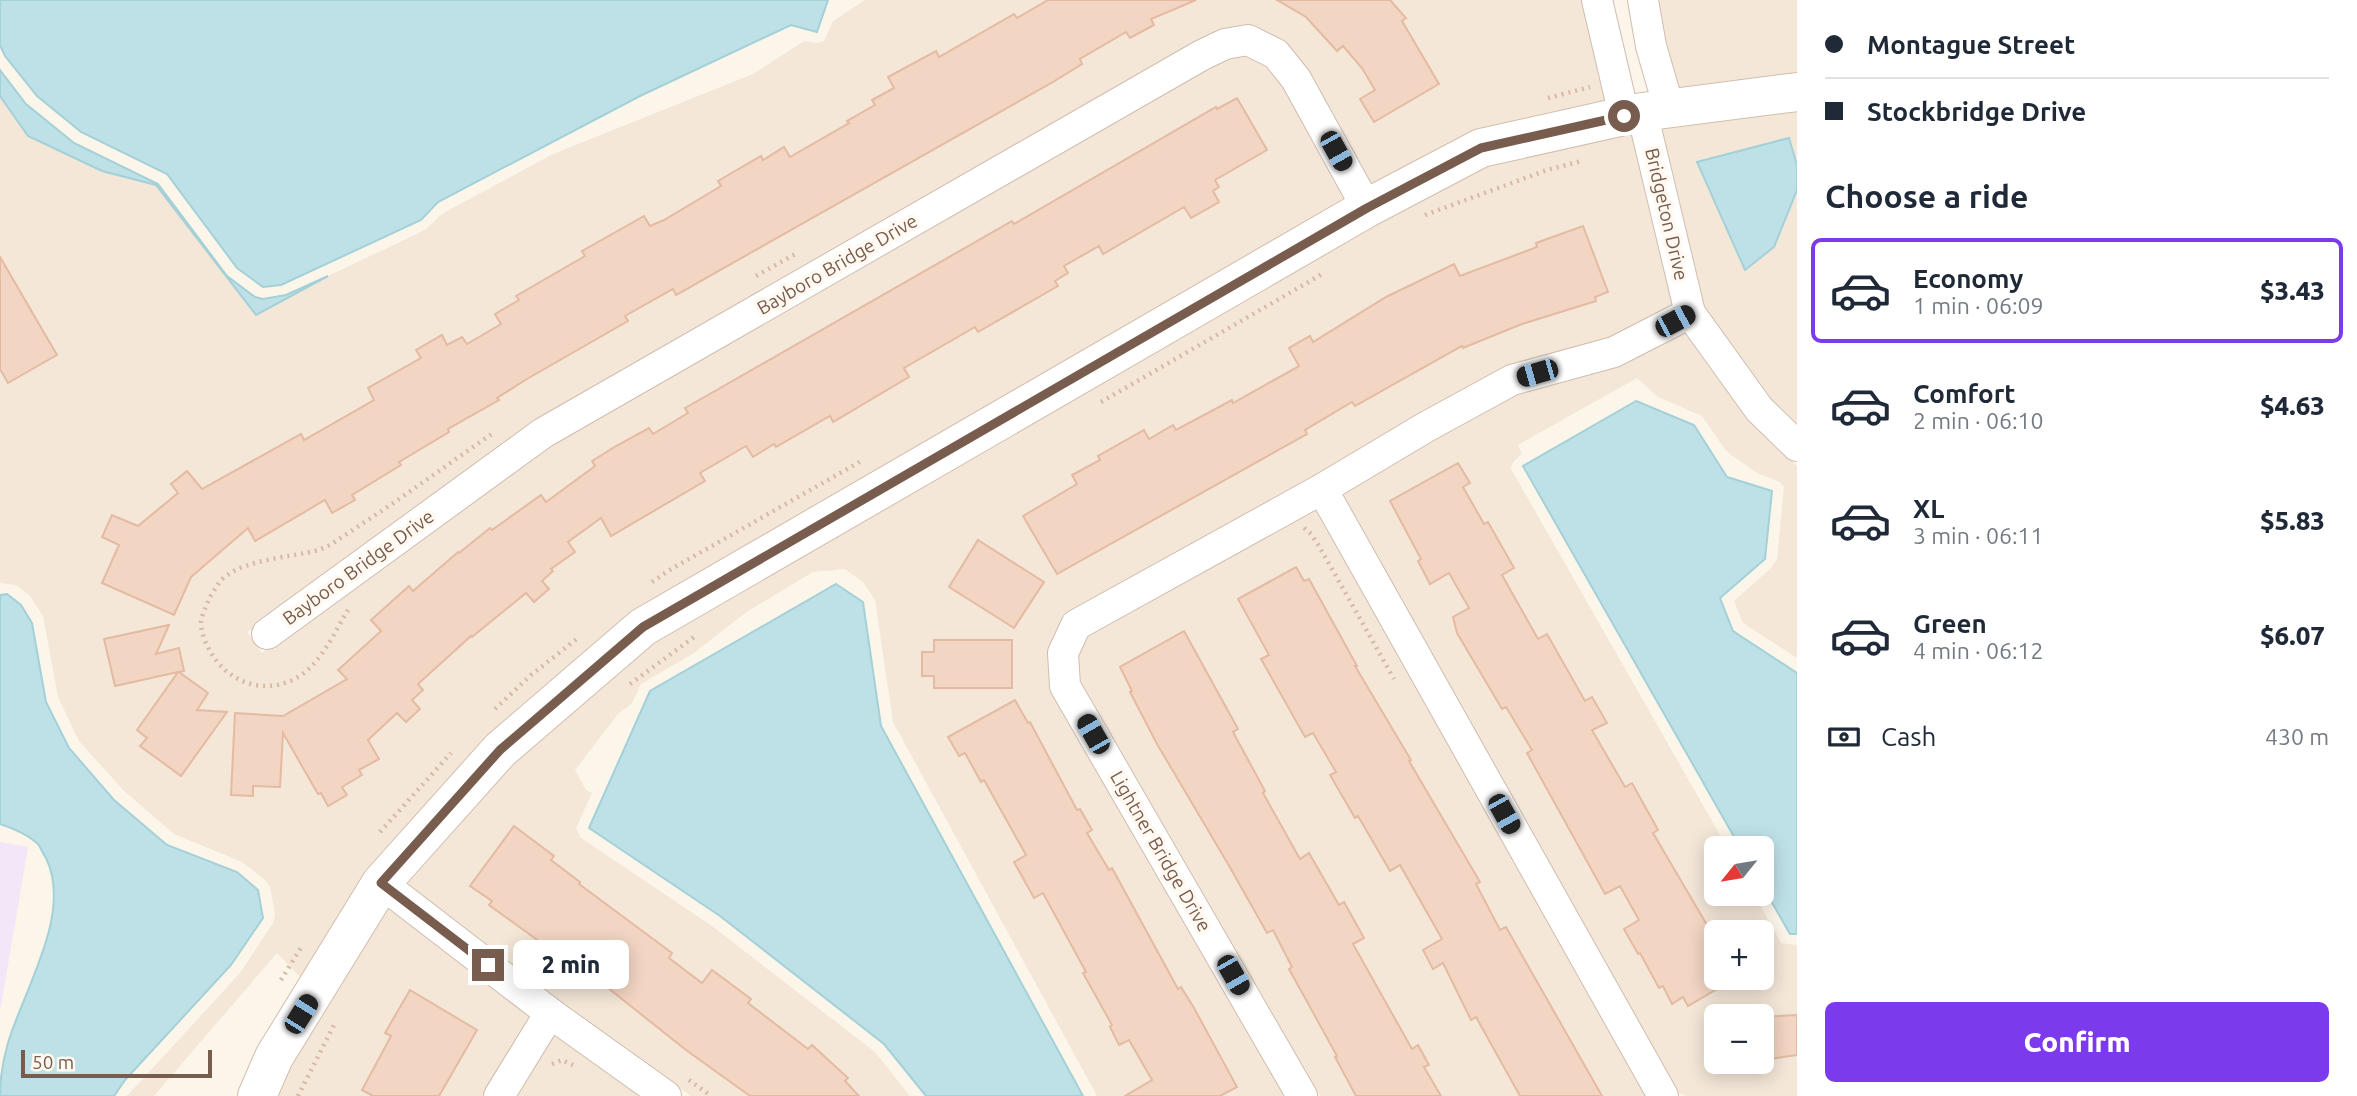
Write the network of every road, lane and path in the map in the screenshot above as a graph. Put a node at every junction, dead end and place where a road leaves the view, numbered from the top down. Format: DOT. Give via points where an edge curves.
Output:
graph roads {
  1 [pos="1642,0"];
  2 [pos="1598,5"];
  3 [pos="1598,85"];
  4 [pos="1797,92"];
  5 [pos="1536,102"];
  6 [pos="1645,112"];
  7 [pos="1587,159"];
  8 [pos="1367,208"];
  9 [pos="1414,219"];
  10 [pos="801,251"];
  11 [pos="1333,267"];
  12 [pos="747,282"];
  13 [pos="1690,313"];
  14 [pos="1092,407"];
  15 [pos="499,428"];
  16 [pos="1797,446"];
  17 [pos="869,456"];
  18 [pos="1322,489"];
  19 [pos="1304,528"];
  20 [pos="1297,530"];
  21 [pos="646,586"];
  22 [pos="353,602"];
  23 [pos="704,631"];
  24 [pos="267,634"];
  25 [pos="583,634"];
  26 [pos="623,689"];
  27 [pos="488,715"];
  28 [pos="453,751"];
  29 [pos="376,838"];
  30 [pos="381,883"];
  31 [pos="305,941"];
  32 [pos="280,981"];
  33 [pos="550,1013"];
  34 [pos="339,1015"];
  35 [pos="546,1069"];
  36 [pos="583,1071"];
  37 [pos="674,1085"];
  38 [pos="257,1096"];
  39 [pos="298,1096"];
  40 [pos="499,1096"];
  41 [pos="711,1096"];
  42 [pos="1302,1096"];
  43 [pos="1663,1096"];
  1 -- 2 [label="street"];
  1 -- 6 [label="street, Bridgeton Drive" via="1651,47"];
  2 -- 6 [label="street, Bridgeton Drive"];
  3 -- 5 [label="path"];
  4 -- 6 [label="street"];
  6 -- 8 [label="street" via="1481,148"];
  6 -- 13 [label="street, Bridgeton Drive"];
  7 -- 9 [label="path"];
  8 -- 24 [label="street, Bayboro Bridge Drive" via="1296,79 1276,54 1248,40 1225,44 543,433"];
  8 -- 30 [label="street" via="643,627 500,750"];
  10 -- 12 [label="path"];
  11 -- 14 [label="path"];
  13 -- 16 [label="street, Bridgeton Drive" via="1759,409"];
  13 -- 18 [label="street, Lightner Bridge Drive" via="1615,352 1512,380"];
  15 -- 22 [label="path" via="330,545 243,566 226,576 206,604 201,622 204,640 212,657 235,679 261,687 279,685 302,675 317,660"];
  17 -- 21 [label="path"];
  18 -- 42 [label="street, Lightner Bridge Drive" via="1076,625 1063,653 1065,685"];
  18 -- 43 [label="street"];
  19 -- 20 [label="path"];
  23 -- 26 [label="path"];
  25 -- 27 [label="path"];
  28 -- 29 [label="path"];
  30 -- 33 [label="street"];
  30 -- 38 [label="street" via="274,1058"];
  31 -- 32 [label="path"];
  33 -- 37 [label="street"];
  33 -- 40 [label="street"];
  34 -- 39 [label="path"];
  35 -- 36 [label="path" via="562,1060"];
  37 -- 41 [label="path"];
}
